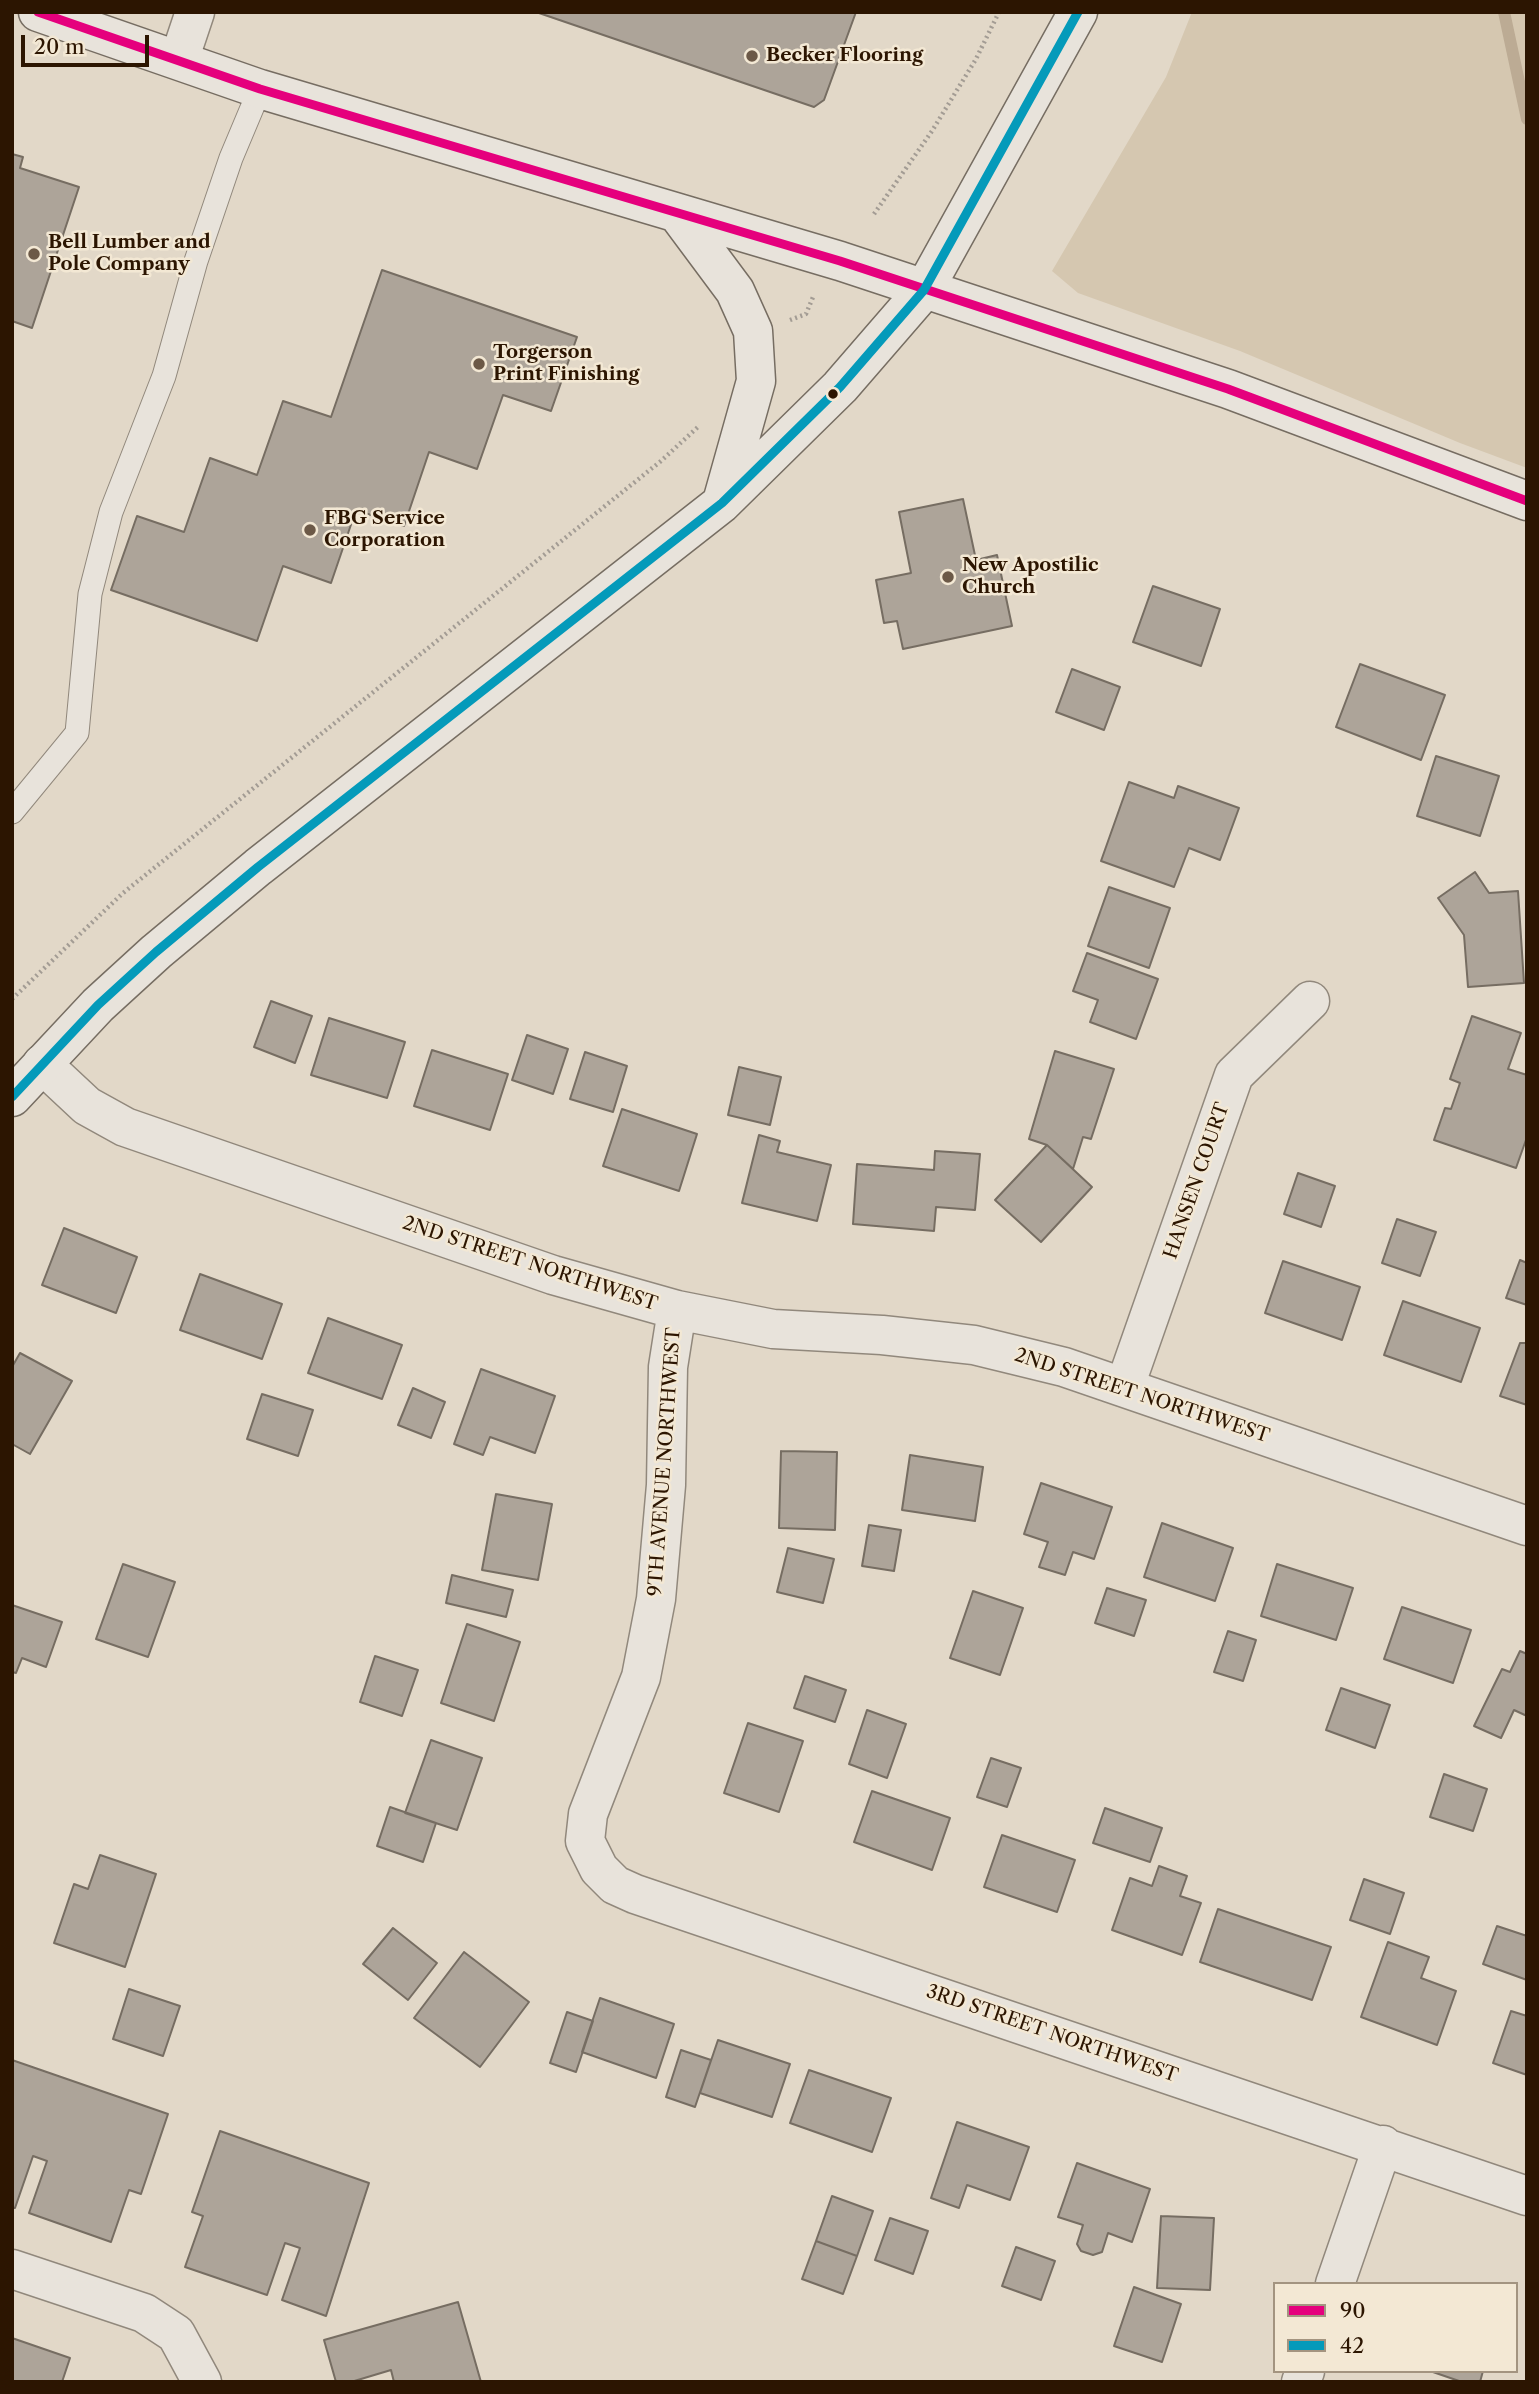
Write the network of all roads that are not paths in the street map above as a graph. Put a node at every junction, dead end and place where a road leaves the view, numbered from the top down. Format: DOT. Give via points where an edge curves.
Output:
graph roads {
  1 [pos="38,12"];
  2 [pos="195,12"];
  3 [pos="1078,12"];
  4 [pos="179,60"];
  5 [pos="260,89"];
  6 [pos="677,213"];
  7 [pos="924,290"];
  8 [pos="1527,501"];
  9 [pos="722,503"];
  10 [pos="12,812"];
  11 [pos="1310,1001"];
  12 [pos="23,1077"];
  13 [pos="677,1310"];
  14 [pos="1125,1386"];
  15 [pos="1527,1526"];
  16 [pos="589,1854"];
  17 [pos="1383,2145"];
  18 [pos="1527,2196"];
  19 [pos="12,2269"];
  20 [pos="1336,2282"];
  21 [pos="202,2382"];
  1 -- 4 [label="street"];
  2 -- 4 [label="street"];
  3 -- 7 [label="street"];
  4 -- 5 [label="street"];
  5 -- 6 [label="street"];
  5 -- 10 [label="lane" via="196,261 164,376 111,512 90,594 77,733"];
  6 -- 7 [label="street"];
  6 -- 9 [label="street" via="735,291 753,331 756,381"];
  7 -- 8 [label="street" via="1228,389"];
  7 -- 9 [label="street" via="840,387"];
  9 -- 12 [label="street" via="258,867 146,961"];
  11 -- 14 [label="street, HANSEN COURT" via="1234,1075"];
  12 -- 13 [label="street, 2ND STREET NORTHWEST" via="125,1127 553,1275"];
  13 -- 14 [label="street, 2ND STREET NORTHWEST" via="773,1329 974,1345"];
  13 -- 16 [label="street, 9TH AVENUE NORTHWEST" via="668,1367 666,1485 656,1599 641,1677 588,1814 585,1842"];
  14 -- 15 [label="street, 2ND STREET NORTHWEST"];
  16 -- 17 [label="street, 3RD STREET NORTHWEST" via="615,1885 635,1894"];
  17 -- 18 [label="street, 3RD STREET NORTHWEST"];
  17 -- 20 [label="street"];
  19 -- 21 [label="street" via="144,2312 176,2334"];
}
